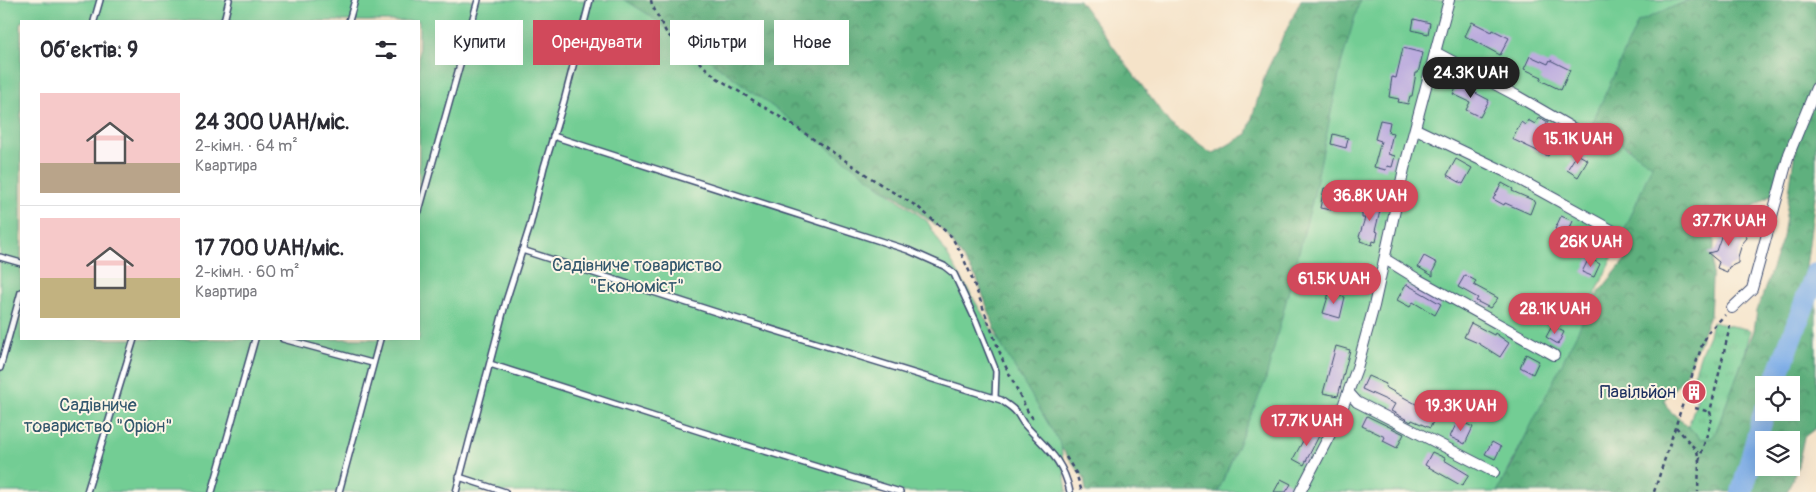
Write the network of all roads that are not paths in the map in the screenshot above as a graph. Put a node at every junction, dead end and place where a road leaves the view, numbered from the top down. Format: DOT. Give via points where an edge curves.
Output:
graph roads {
  1 [pos="100,0"];
  2 [pos="229,0"];
  3 [pos="355,0"];
  4 [pos="478,0"];
  5 [pos="590,0"];
  6 [pos="1449,0"];
  7 [pos="94,20"];
  8 [pos="224,20"];
  9 [pos="349,20"];
  10 [pos="1435,52"];
  11 [pos="1816,88"];
  12 [pos="1416,129"];
  13 [pos="553,136"];
  14 [pos="1588,137"];
  15 [pos="420,206"];
  16 [pos="1615,232"];
  17 [pos="522,250"];
  18 [pos="0,257"];
  19 [pos="1385,259"];
  20 [pos="20,263"];
  21 [pos="20,296"];
  22 [pos="1732,308"];
  23 [pos="134,340"];
  24 [pos="255,340"];
  25 [pos="287,340"];
  26 [pos="380,340"];
  27 [pos="1554,355"];
  28 [pos="372,363"];
  29 [pos="490,364"];
  30 [pos="0,368"];
  31 [pos="1349,393"];
  32 [pos="995,398"];
  33 [pos="1494,472"];
  34 [pos="459,477"];
  35 [pos="87,492"];
  36 [pos="212,492"];
  37 [pos="339,492"];
  38 [pos="456,492"];
  39 [pos="505,492"];
  40 [pos="900,492"];
  41 [pos="1070,492"];
  42 [pos="1300,492"];
  1 -- 7 [label="lane"];
  2 -- 8 [label="lane"];
  3 -- 9 [label="lane"];
  4 -- 15 [label="lane"];
  5 -- 13 [label="lane"];
  6 -- 10 [label="street"];
  10 -- 12 [label="street"];
  10 -- 14 [label="street"];
  11 -- 22 [label="street" via="1789,154 1752,288"];
  12 -- 16 [label="street" via="1506,172"];
  12 -- 19 [label="street"];
  13 -- 17 [label="lane"];
  13 -- 32 [label="lane" via="908,250 944,266 954,274 996,371"];
  17 -- 29 [label="lane"];
  17 -- 32 [label="lane"];
  18 -- 20 [label="lane"];
  19 -- 27 [label="street"];
  19 -- 31 [label="street"];
  21 -- 30 [label="lane"];
  23 -- 35 [label="lane"];
  24 -- 36 [label="lane"];
  25 -- 28 [label="lane"];
  26 -- 28 [label="lane"];
  28 -- 37 [label="lane"];
  29 -- 34 [label="lane"];
  29 -- 40 [label="lane"];
  31 -- 33 [label="street" via="1357,402"];
  31 -- 42 [label="street"];
  32 -- 41 [label="lane" via="1016,412 1046,445 1060,466"];
  34 -- 38 [label="lane"];
  34 -- 39 [label="lane"];
}
